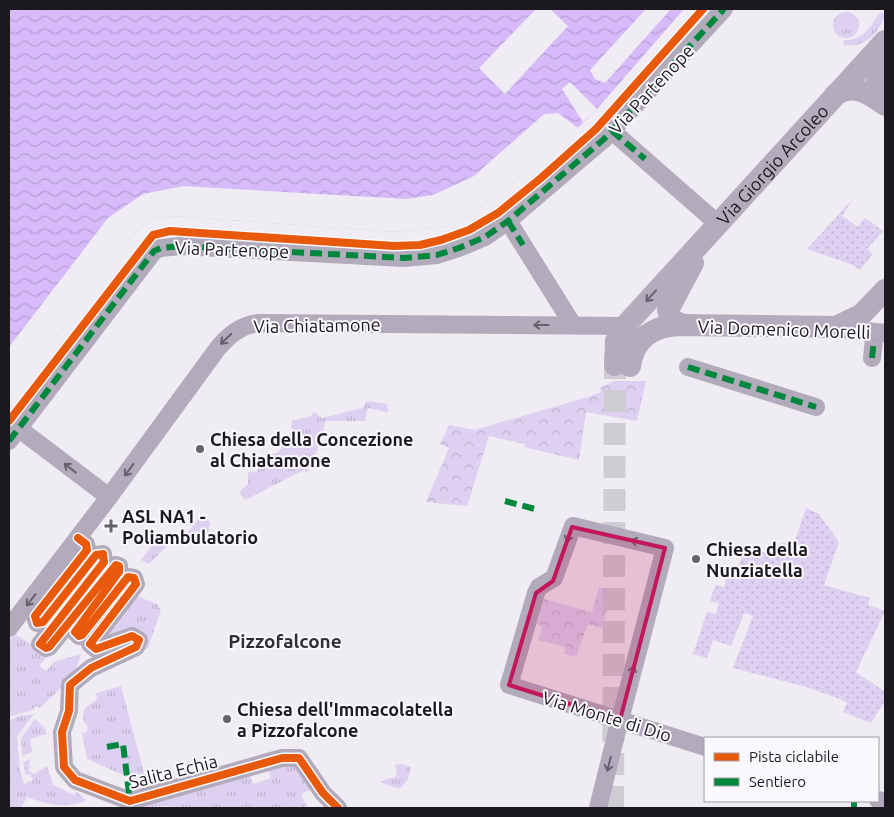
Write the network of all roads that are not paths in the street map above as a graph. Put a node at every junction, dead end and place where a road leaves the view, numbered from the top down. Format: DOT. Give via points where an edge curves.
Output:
graph roads {
  1 [pos="724,9"];
  2 [pos="885,41"];
  3 [pos="885,61"];
  4 [pos="835,94"];
  5 [pos="884,105"];
  6 [pos="612,131"];
  7 [pos="508,221"];
  8 [pos="712,229"];
  9 [pos="885,290"];
  10 [pos="573,325"];
  11 [pos="682,325"];
  12 [pos="625,326"];
  13 [pos="829,328"];
  14 [pos="879,336"];
  15 [pos="872,358"];
  16 [pos="622,366"];
  17 [pos="688,367"];
  18 [pos="816,407"];
  19 [pos="14,434"];
  20 [pos="109,497"];
  21 [pos="78,538"];
  22 [pos="9,628"];
  23 [pos="620,720"];
  24 [pos="704,746"];
  25 [pos="338,808"];
  26 [pos="598,808"];
  1 -- 6 [label="street, Via Partenope"];
  2 -- 4 [label="main road, Via Giorgio Arcoleo"];
  3 -- 5 [label="main road" via="875,80"];
  4 -- 5 [label="main road" via="858,89 868,92"];
  4 -- 8 [label="main road, Via Giorgio Arcoleo"];
  6 -- 7 [label="street, Via Partenope" via="562,178"];
  6 -- 8 [label="street" via="645,159"];
  7 -- 10 [label="street"];
  7 -- 19 [label="street, Via Partenope" via="485,237 459,248 419,257 180,246 161,248 148,257"];
  8 -- 11 [label="main road, Via Giorgio Arcoleo" via="669,309 671,320"];
  8 -- 12 [label="main road, Via Giorgio Arcoleo, one-way"];
  9 -- 13 [label="main road" via="858,318"];
  10 -- 12 [label="street, Via Chiatamone"];
  10 -- 20 [label="street, Via Chiatamone, one-way" via="259,323 244,326 218,348"];
  11 -- 13 [label="main road, Via Domenico Morelli"];
  11 -- 16 [label="main road, Via Domenico Morelli" via="646,334"];
  12 -- 16 [label="main road, Via Giorgio Arcoleo" via="616,341"];
  13 -- 14 [label="street, Via Domenico Morelli"];
  14 -- 15 [label="street"];
  17 -- 18 [label="street"];
  20 -- 19 [label="street, one-way"];
  20 -- 21 [label="street, Via Chiatamone"];
  21 -- 22 [label="street, Via Chiatamone, one-way"];
  21 -- 25 [label="street, Salita Echia" via="86,544 87,550 35,616 37,623 43,622 96,555 103,554 104,562 40,644 49,647 116,565 120,572 75,632 82,635 131,576 136,584 90,644 96,649 132,636 139,640 136,647 79,676 70,686 69,711 62,732 64,767 75,780 130,800 282,758 299,758 323,793"];
  23 -- 23 [label="street, Via Monte di Dio, one-way" via="665,548 574,526 554,578 536,593 509,685"];
  23 -- 24 [label="street, Via Monte di Dio"];
  23 -- 26 [label="street, one-way"];
}
